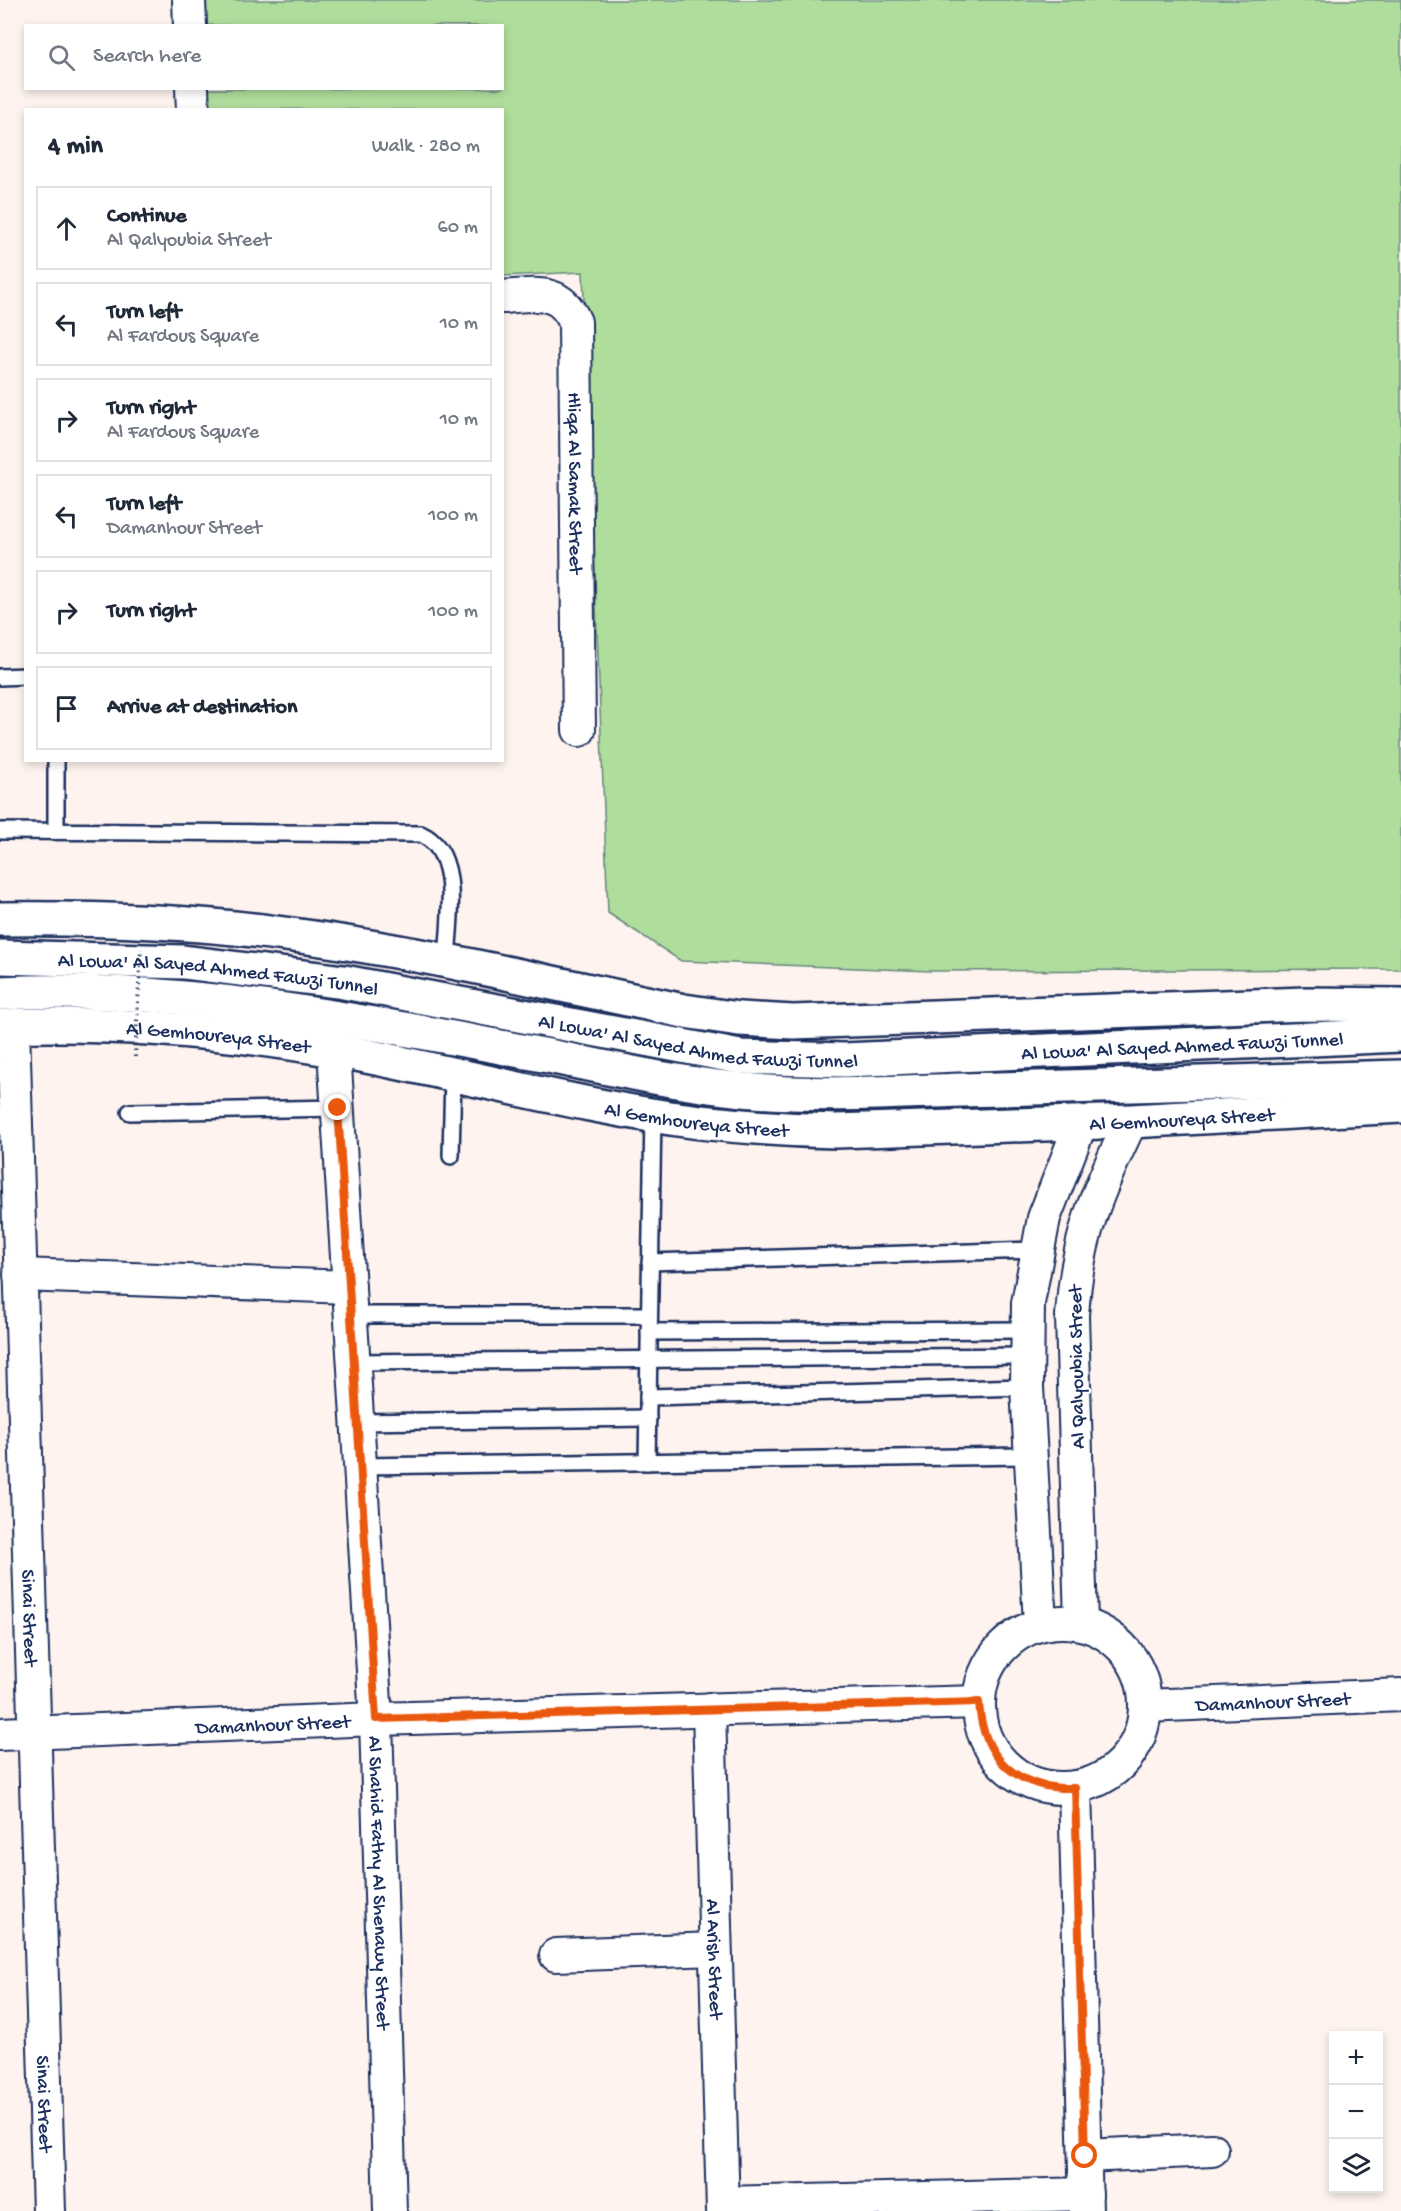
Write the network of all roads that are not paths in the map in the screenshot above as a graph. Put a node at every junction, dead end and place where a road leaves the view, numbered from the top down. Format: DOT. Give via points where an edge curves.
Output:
graph roads {
  1 [pos="189,0"];
  2 [pos="190,24"];
  3 [pos="192,90"];
  4 [pos="193,108"];
  5 [pos="504,297"];
  6 [pos="24,676"];
  7 [pos="0,677"];
  8 [pos="579,730"];
  9 [pos="56,762"];
  10 [pos="0,831"];
  11 [pos="56,831"];
  12 [pos="0,919"];
  13 [pos="0,957"];
  14 [pos="447,963"];
  15 [pos="0,993"];
  16 [pos="1401,1005"];
  17 [pos="7,1026"];
  18 [pos="1401,1035"];
  19 [pos="334,1050"];
  20 [pos="453,1074"];
  21 [pos="1401,1077"];
  22 [pos="1401,1106"];
  23 [pos="338,1108"];
  24 [pos="130,1112"];
  25 [pos="653,1114"];
  26 [pos="1131,1121"];
  27 [pos="1081,1123"];
  28 [pos="452,1156"];
  29 [pos="1036,1250"];
  30 [pos="650,1262"];
  31 [pos="20,1275"];
  32 [pos="350,1301"];
  33 [pos="650,1315"];
  34 [pos="649,1332"];
  35 [pos="1027,1343"];
  36 [pos="649,1359"];
  37 [pos="354,1362"];
  38 [pos="1027,1387"];
  39 [pos="648,1397"];
  40 [pos="648,1418"];
  41 [pos="357,1422"];
  42 [pos="1031,1456"];
  43 [pos="647,1462"];
  44 [pos="360,1466"];
  45 [pos="1081,1623"];
  46 [pos="1040,1624"];
  47 [pos="1401,1695"];
  48 [pos="979,1702"];
  49 [pos="1145,1706"];
  50 [pos="709,1709"];
  51 [pos="376,1719"];
  52 [pos="34,1733"];
  53 [pos="0,1734"];
  54 [pos="1075,1788"];
  55 [pos="715,1949"];
  56 [pos="556,1955"];
  57 [pos="1212,2150"];
  58 [pos="1085,2156"];
  59 [pos="1086,2203"];
  60 [pos="723,2207"];
  61 [pos="49,2211"];
  62 [pos="390,2211"];
  1 -- 2 [label="street"];
  3 -- 4 [label="street"];
  5 -- 8 [label="street, Hliqa Al Samak Street" via="544,295 558,299 575,322"];
  6 -- 7 [label="lane"];
  9 -- 11 [label="lane"];
  10 -- 11 [label="lane"];
  11 -- 14 [label="lane" via="421,834 433,839 449,870"];
  12 -- 14 [label="highway" via="106,920 276,933"];
  13 -- 18 [label="highway, Al Lowa' Al Sayed Ahmed Fawzi Tunnel" via="183,962 344,982 750,1058 844,1060"];
  14 -- 16 [label="highway" via="684,1011 793,1022 1294,1004"];
  15 -- 21 [label="highway, Al Lowa' Al Sayed Ahmed Fawzi Tunnel" via="178,996 261,1005 742,1090 840,1094"];
  17 -- 19 [label="highway, Al Gemhoureya Street" via="176,1031"];
  17 -- 31 [label="street, Sinai Street"];
  19 -- 20 [label="highway, Al Gemhoureya Street"];
  19 -- 23 [label="street, Al Shahid Fathy Al Shenawy Street"];
  20 -- 25 [label="highway, Al Gemhoureya Street"];
  20 -- 28 [label="lane"];
  22 -- 26 [label="highway, Al Gemhoureya Street"];
  23 -- 24 [label="lane"];
  23 -- 32 [label="street, Al Shahid Fathy Al Shenawy Street"];
  25 -- 27 [label="highway, Al Gemhoureya Street" via="744,1127 836,1131"];
  25 -- 30 [label="lane"];
  26 -- 27 [label="highway, Al Gemhoureya Street"];
  26 -- 45 [label="street, Al Qalyoubia Street" via="1094,1199 1074,1276"];
  27 -- 29 [label="street" via="1051,1198"];
  29 -- 30 [label="lane"];
  29 -- 35 [label="street"];
  30 -- 33 [label="lane"];
  31 -- 32 [label="street"];
  31 -- 52 [label="street, Sinai Street"];
  32 -- 33 [label="lane"];
  32 -- 37 [label="street, Al Shahid Fathy Al Shenawy Street"];
  33 -- 34 [label="lane"];
  34 -- 35 [label="lane"];
  34 -- 36 [label="lane"];
  35 -- 36 [label="lane"];
  35 -- 38 [label="street"];
  36 -- 37 [label="lane"];
  36 -- 39 [label="lane"];
  37 -- 41 [label="street, Al Shahid Fathy Al Shenawy Street"];
  38 -- 39 [label="lane"];
  38 -- 42 [label="street"];
  39 -- 40 [label="lane"];
  40 -- 41 [label="lane"];
  40 -- 43 [label="lane"];
  41 -- 44 [label="street, Al Shahid Fathy Al Shenawy Street"];
  42 -- 43 [label="lane"];
  42 -- 46 [label="street"];
  43 -- 44 [label="lane"];
  44 -- 51 [label="street, Al Shahid Fathy Al Shenawy Street"];
  45 -- 46 [label="street"];
  45 -- 49 [label="street" via="1102,1631 1134,1662 1143,1683"];
  46 -- 48 [label="street" via="1021,1632 990,1661"];
  47 -- 49 [label="street, Damanhour Street"];
  48 -- 50 [label="street, Damanhour Street"];
  48 -- 54 [label="street" via="987,1742 1007,1767 1034,1784"];
  49 -- 54 [label="street" via="1142,1728 1132,1750 1117,1768"];
  50 -- 51 [label="street, Damanhour Street"];
  50 -- 55 [label="street, Al Arish Street"];
  51 -- 52 [label="street, Damanhour Street"];
  51 -- 62 [label="street, Al Shahid Fathy Al Shenawy Street"];
  52 -- 53 [label="street, Damanhour Street"];
  52 -- 61 [label="street, Sinai Street"];
  54 -- 58 [label="street"];
  55 -- 56 [label="street"];
  55 -- 60 [label="street, Al Arish Street"];
  57 -- 58 [label="street"];
  58 -- 59 [label="street"];
  59 -- 60 [label="street"];
}
